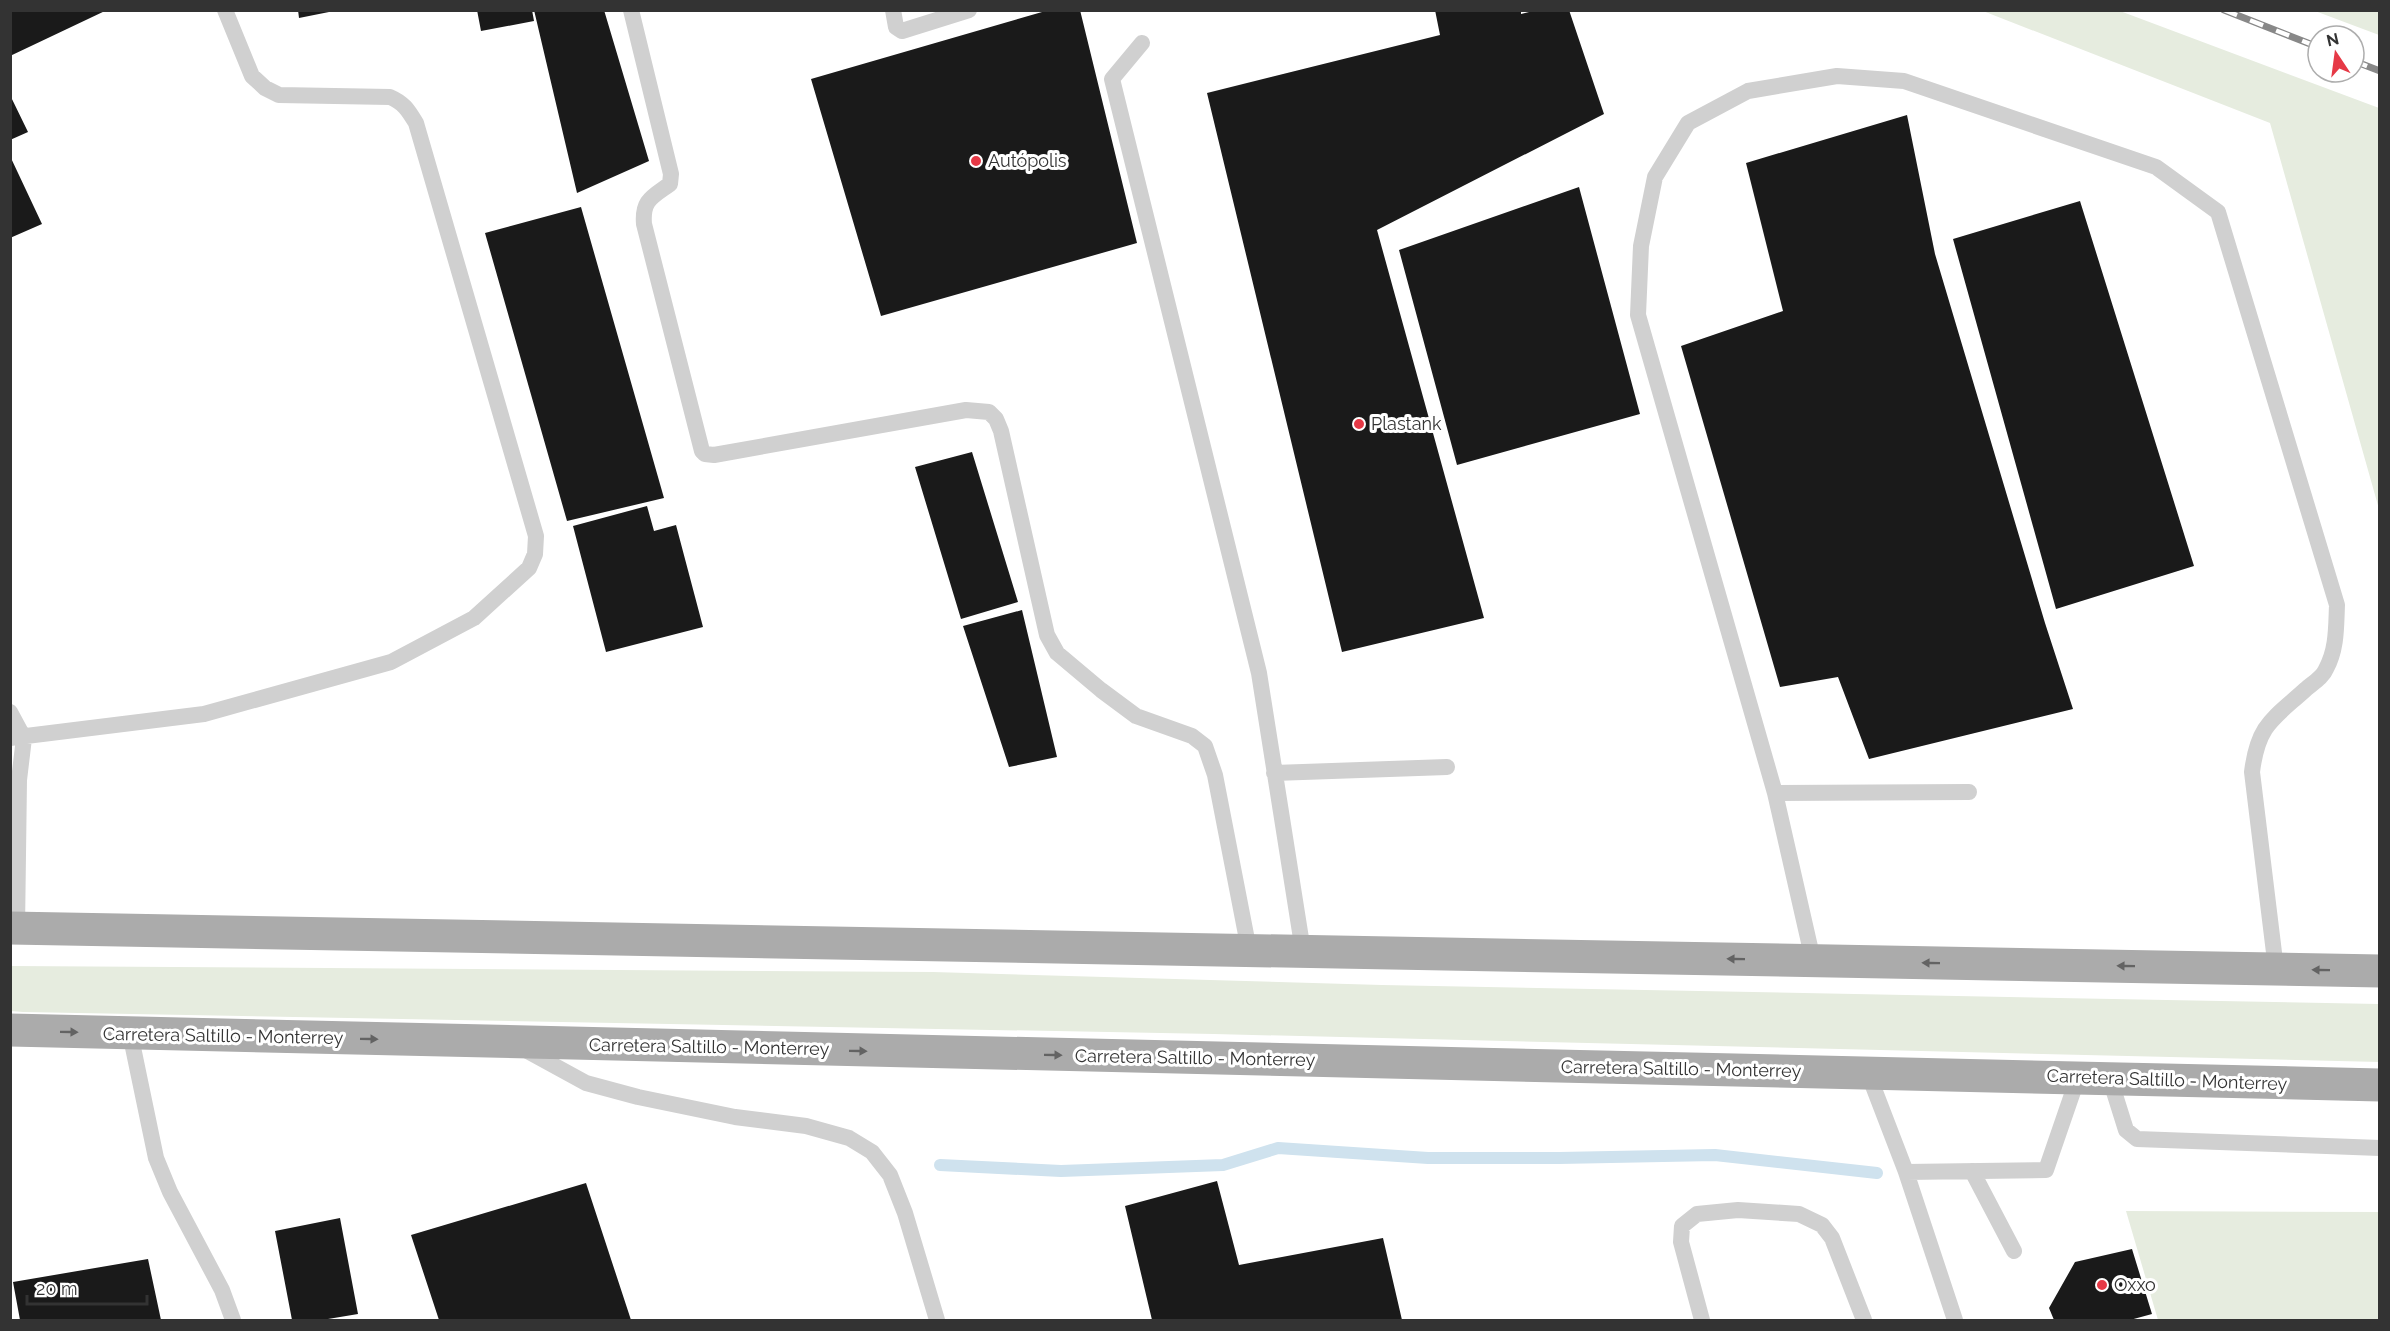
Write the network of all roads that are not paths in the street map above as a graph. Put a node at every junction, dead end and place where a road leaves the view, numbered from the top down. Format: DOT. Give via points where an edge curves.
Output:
graph roads {
  1 [pos="225,10"];
  2 [pos="632,10"];
  3 [pos="893,10"];
  4 [pos="969,10"];
  5 [pos="1142,43"];
  6 [pos="10,712"];
  7 [pos="17,738"];
  8 [pos="1447,767"];
  9 [pos="1274,773"];
  10 [pos="1969,792"];
  11 [pos="1774,793"];
  12 [pos="14,929"];
  13 [pos="1249,950"];
  14 [pos="1303,951"];
  15 [pos="1813,960"];
  16 [pos="2276,969"];
  17 [pos="2379,971"];
  18 [pos="10,1030"];
  19 [pos="130,1033"];
  20 [pos="510,1042"];
  21 [pos="1868,1073"];
  22 [pos="2094,1078"];
  23 [pos="2379,1085"];
  24 [pos="2379,1148"];
  25 [pos="1972,1171"];
  26 [pos="1906,1172"];
  27 [pos="2014,1251"];
  28 [pos="233,1320"];
  29 [pos="937,1320"];
  30 [pos="1702,1320"];
  31 [pos="1864,1320"];
  32 [pos="1955,1320"];
  1 -- 7 [label="lane" via="252,76 265,88 279,95 390,97 408,110 419,135 536,536 535,554 529,568 474,618 391,662 204,714"];
  2 -- 13 [label="lane" via="671,174 670,184 647,200 644,224 702,451 714,455 966,410 989,412 1001,431 1047,635 1058,653 1136,716 1192,736 1205,746 1215,775"];
  3 -- 4 [label="lane" via="896,27 902,31"];
  5 -- 9 [label="lane" via="1112,79 1259,673"];
  6 -- 7 [label="lane"];
  7 -- 12 [label="lane"];
  8 -- 9 [label="lane"];
  9 -- 14 [label="lane"];
  10 -- 11 [label="lane"];
  11 -- 15 [label="lane"];
  11 -- 16 [label="lane" via="1638,315 1641,246 1655,177 1688,123 1748,91 1837,76 1904,81 2156,167 2218,212 2337,605 2336,641 2326,671 2272,719 2255,751 2252,772"];
  12 -- 13 [label="main road"];
  13 -- 14 [label="main road"];
  15 -- 14 [label="main road, one-way"];
  16 -- 15 [label="main road, one-way"];
  17 -- 16 [label="main road, one-way"];
  18 -- 19 [label="main road, Carretera Saltillo - Monterrey, one-way"];
  19 -- 20 [label="main road, Carretera Saltillo - Monterrey, one-way"];
  19 -- 28 [label="lane" via="156,1158"];
  20 -- 21 [label="main road, Carretera Saltillo - Monterrey, one-way"];
  20 -- 29 [label="lane" via="586,1083 735,1117 806,1126 849,1138 872,1152 890,1175 905,1213"];
  21 -- 22 [label="main road, Carretera Saltillo - Monterrey"];
  21 -- 26 [label="lane"];
  22 -- 23 [label="main road, Carretera Saltillo - Monterrey"];
  22 -- 24 [label="lane" via="2126,1130 2137,1139"];
  22 -- 25 [label="lane" via="2046,1170"];
  25 -- 26 [label="lane"];
  25 -- 27 [label="lane"];
  26 -- 32 [label="lane"];
  30 -- 31 [label="lane" via="1681,1242 1682,1226 1697,1214 1738,1210 1799,1214 1822,1225 1832,1238"];
}
